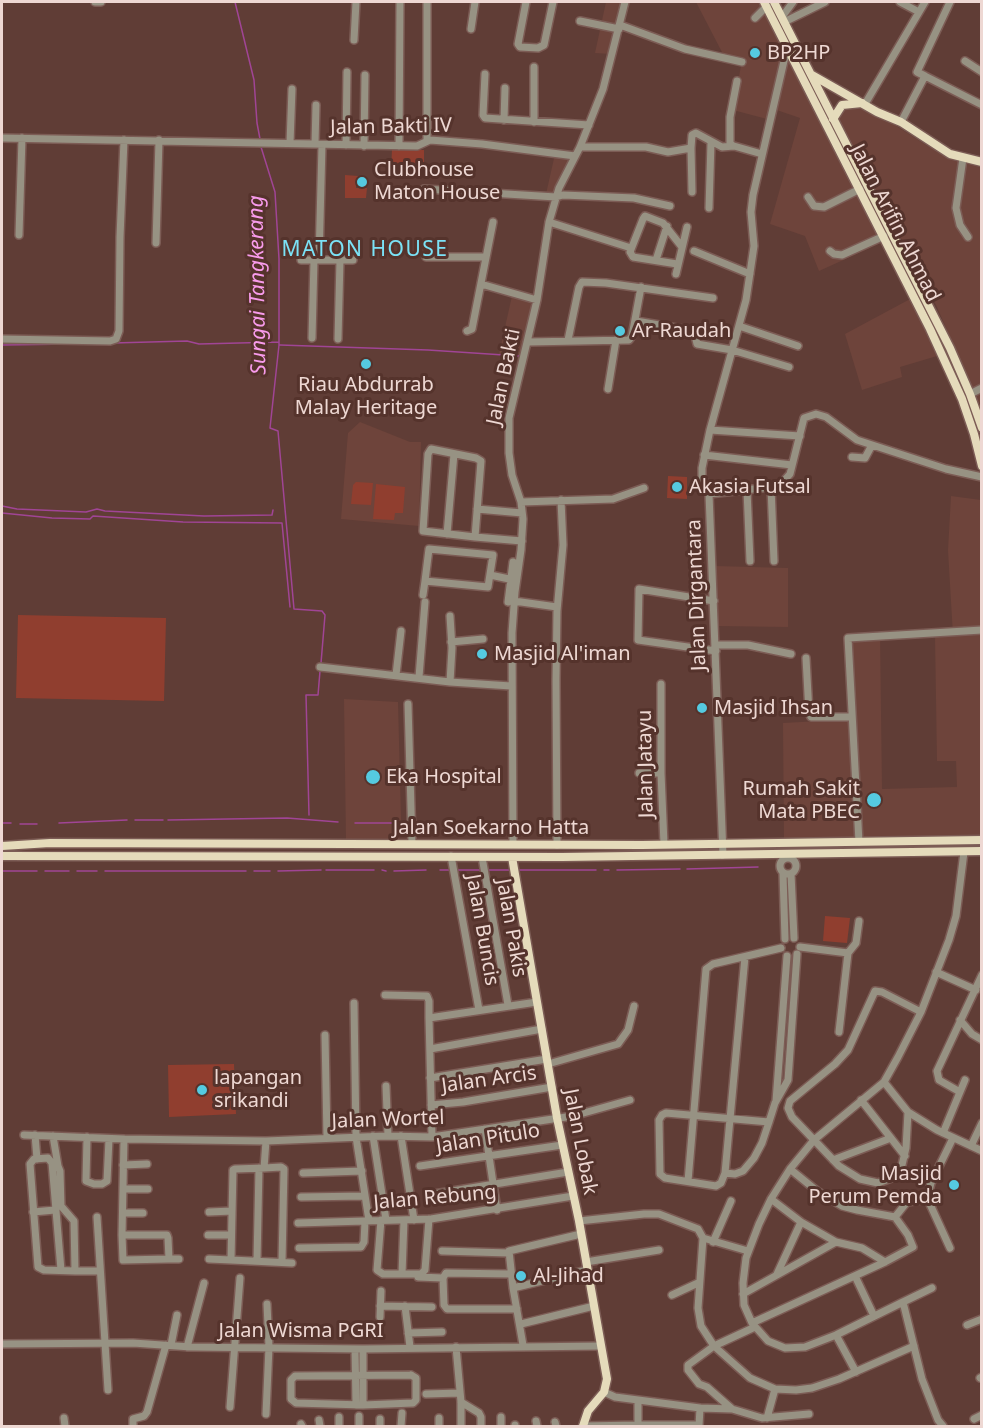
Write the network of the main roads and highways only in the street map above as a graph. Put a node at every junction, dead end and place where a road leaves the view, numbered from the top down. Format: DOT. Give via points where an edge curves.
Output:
graph roads {
  1 [pos="768,3"];
  2 [pos="810,75"];
  3 [pos="864,104"];
  4 [pos="833,119"];
  5 [pos="981,162"];
  6 [pos="905,266"];
  7 [pos="981,428"];
  8 [pos="981,466"];
  9 [pos="981,840"];
  10 [pos="244,845"];
  11 [pos="2,846"];
  12 [pos="981,851"];
  13 [pos="2,856"];
  14 [pos="244,856"];
  15 [pos="512,857"];
  16 [pos="583,1426"];
  1 -- 2 [label="main road, Jalan Arifin Ahmad" via="783,19"];
  1 -- 6 [label="main road, Jalan Arifin Ahmad" via="787,48 884,236"];
  2 -- 3 [label="main road"];
  2 -- 4 [label="main road, Jalan Arifin Ahmad"];
  3 -- 4 [label="main road" via="842,105"];
  3 -- 5 [label="main road" via="901,122 939,148"];
  4 -- 6 [label="main road, Jalan Arifin Ahmad"];
  6 -- 7 [label="main road, Jalan Arifin Ahmad" via="950,348"];
  6 -- 8 [label="main road, Jalan Arifin Ahmad" via="956,384"];
  9 -- 10 [label="main road, Jalan Soekarno Hatta"];
  10 -- 11 [label="main road, Jalan Soekarno Hatta"];
  10 -- 14 [label="main road"];
  12 -- 15 [label="main road, Jalan Soekarno Hatta"];
  13 -- 14 [label="main road, Jalan Soekarno Hatta"];
  14 -- 15 [label="main road, Jalan Soekarno Hatta"];
  15 -- 16 [label="main road, Jalan Lobak" via="607,1379 604,1392 588,1411"];
}
